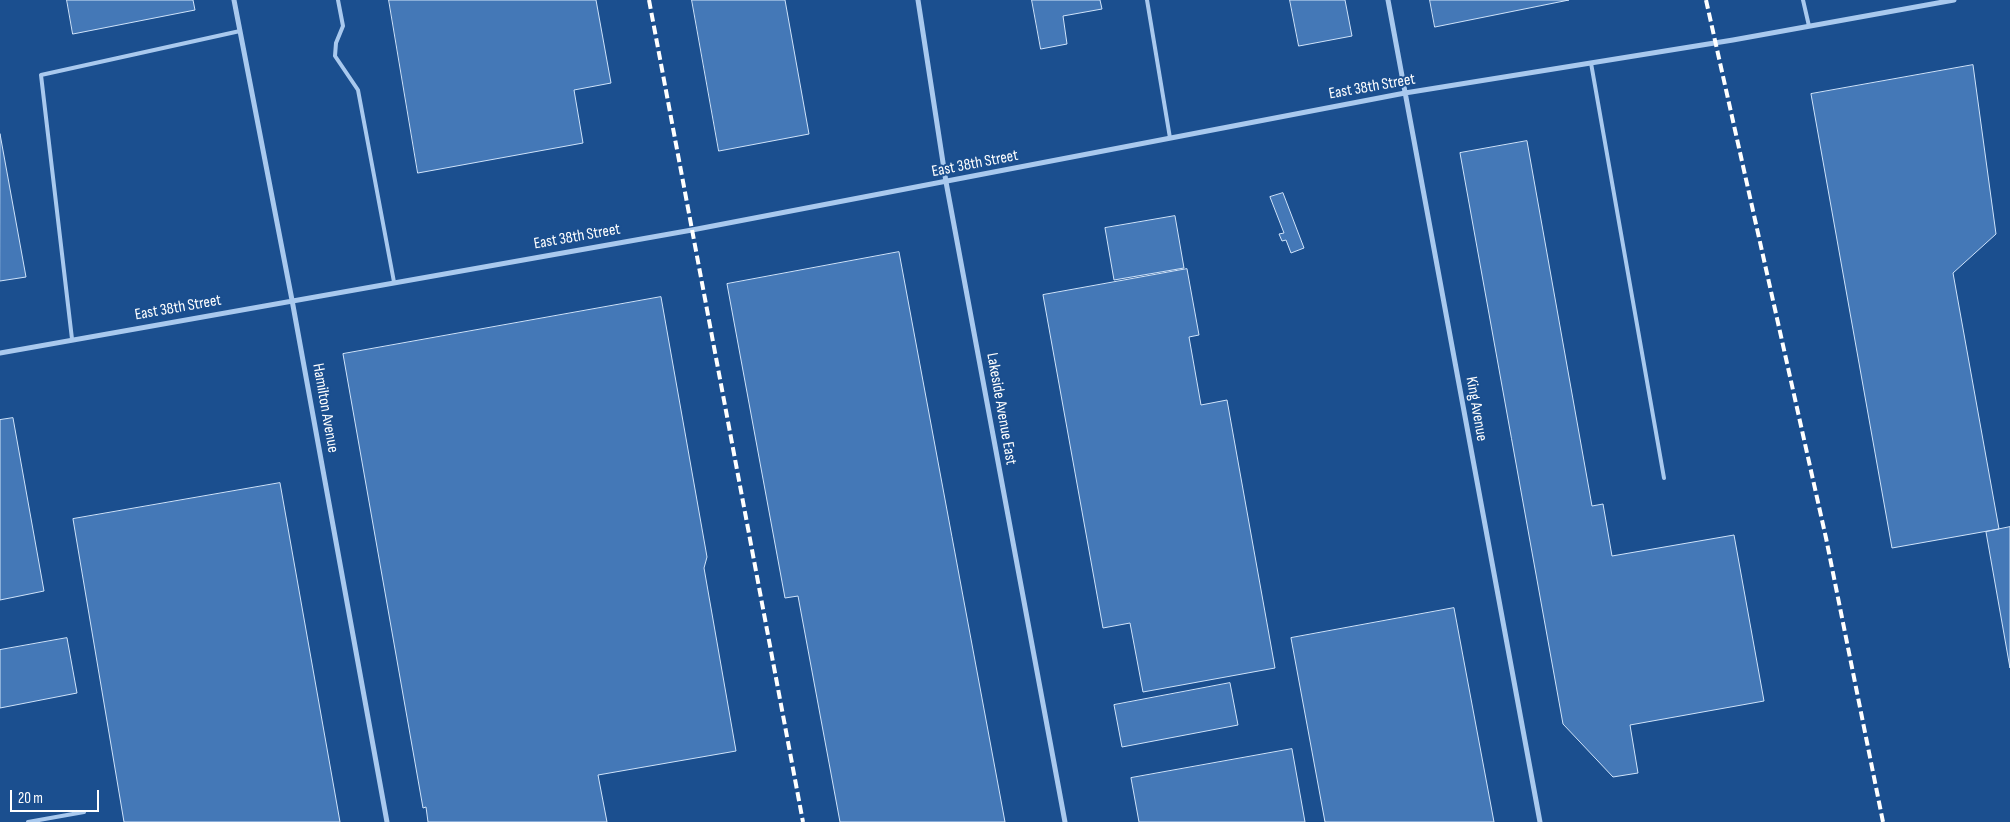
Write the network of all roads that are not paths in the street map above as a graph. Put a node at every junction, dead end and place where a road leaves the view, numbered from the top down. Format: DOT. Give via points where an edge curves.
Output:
graph roads {
  1 [pos="234,0"];
  2 [pos="338,0"];
  3 [pos="918,0"];
  4 [pos="1147,0"];
  5 [pos="1388,0"];
  6 [pos="1803,0"];
  7 [pos="1954,0"];
  8 [pos="1809,26"];
  9 [pos="240,31"];
  10 [pos="1591,63"];
  11 [pos="1405,93"];
  12 [pos="1170,138"];
  13 [pos="946,182"];
  14 [pos="394,282"];
  15 [pos="292,300"];
  16 [pos="72,339"];
  17 [pos="0,353"];
  18 [pos="1664,478"];
  19 [pos="84,812"];
  20 [pos="28,822"];
  21 [pos="387,822"];
  22 [pos="1065,822"];
  23 [pos="1540,822"];
  1 -- 9 [label="street, Hamilton Avenue"];
  2 -- 14 [label="lane" via="343,26 335,56 358,90"];
  3 -- 13 [label="street, Lakeside Avenue East"];
  4 -- 12 [label="lane"];
  5 -- 11 [label="street, King Avenue"];
  6 -- 8 [label="lane"];
  7 -- 8 [label="street, East 38th Street"];
  8 -- 10 [label="street, East 38th Street"];
  9 -- 15 [label="street, Hamilton Avenue"];
  9 -- 16 [label="lane" via="41,75"];
  10 -- 11 [label="street, East 38th Street"];
  10 -- 18 [label="lane"];
  11 -- 12 [label="street, East 38th Street"];
  11 -- 23 [label="street, King Avenue"];
  12 -- 13 [label="street, East 38th Street"];
  13 -- 14 [label="street, East 38th Street"];
  13 -- 22 [label="street, Lakeside Avenue East"];
  14 -- 15 [label="street, East 38th Street"];
  15 -- 16 [label="street, East 38th Street"];
  15 -- 21 [label="street, Hamilton Avenue"];
  16 -- 17 [label="street, East 38th Street"];
  19 -- 20 [label="lane"];
}
